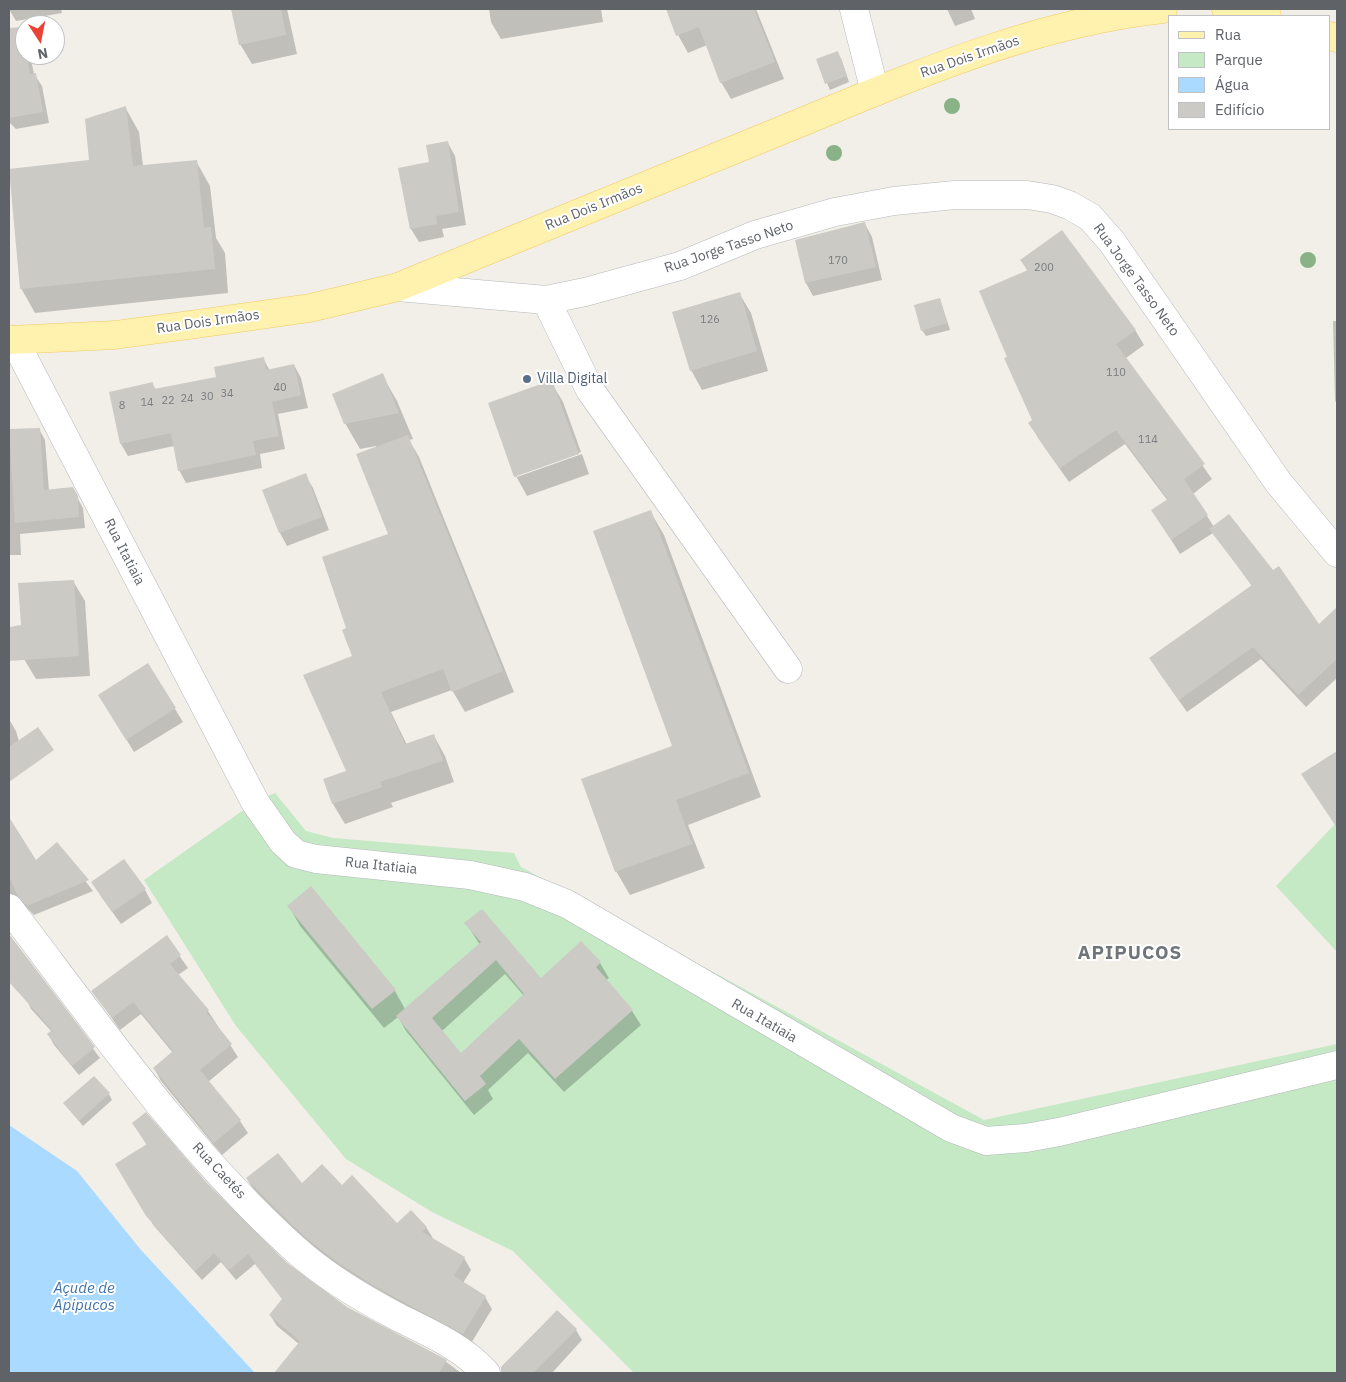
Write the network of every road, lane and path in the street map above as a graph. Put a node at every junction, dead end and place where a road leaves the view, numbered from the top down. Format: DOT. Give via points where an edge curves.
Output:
graph roads {
  1 [pos="854,9"];
  2 [pos="1163,9"];
  3 [pos="1226,9"];
  4 [pos="1261,15"];
  5 [pos="876,92"];
  6 [pos="398,287"];
  7 [pos="546,300"];
  8 [pos="11,340"];
  9 [pos="1337,553"];
  10 [pos="788,670"];
  11 [pos="9,908"];
  12 [pos="1337,1064"];
  13 [pos="486,1373"];
  1 -- 5 [label="street"];
  2 -- 5 [label="main road, Rua Dois Irmãos" via="1056,27"];
  3 -- 4 [label="main road"];
  5 -- 6 [label="main road, Rua Dois Irmãos"];
  6 -- 7 [label="street, Rua Jorge Tasso Neto"];
  6 -- 8 [label="main road, Rua Dois Irmãos" via="310,308 204,323 115,334"];
  7 -- 9 [label="street, Rua Jorge Tasso Neto" via="680,266 754,235 835,212 955,195 1027,195 1069,205 1090,217 1112,242 1278,482"];
  7 -- 10 [label="street" via="590,390"];
  8 -- 12 [label="street, Rua Itatiaia" via="255,802 283,842 296,854 316,859 470,875 524,887 566,904 902,1101 951,1128 986,1141 1059,1132"];
  11 -- 13 [label="street, Rua Caetés" via="151,1096 233,1187 297,1251 339,1282 394,1315 434,1334"];
}
